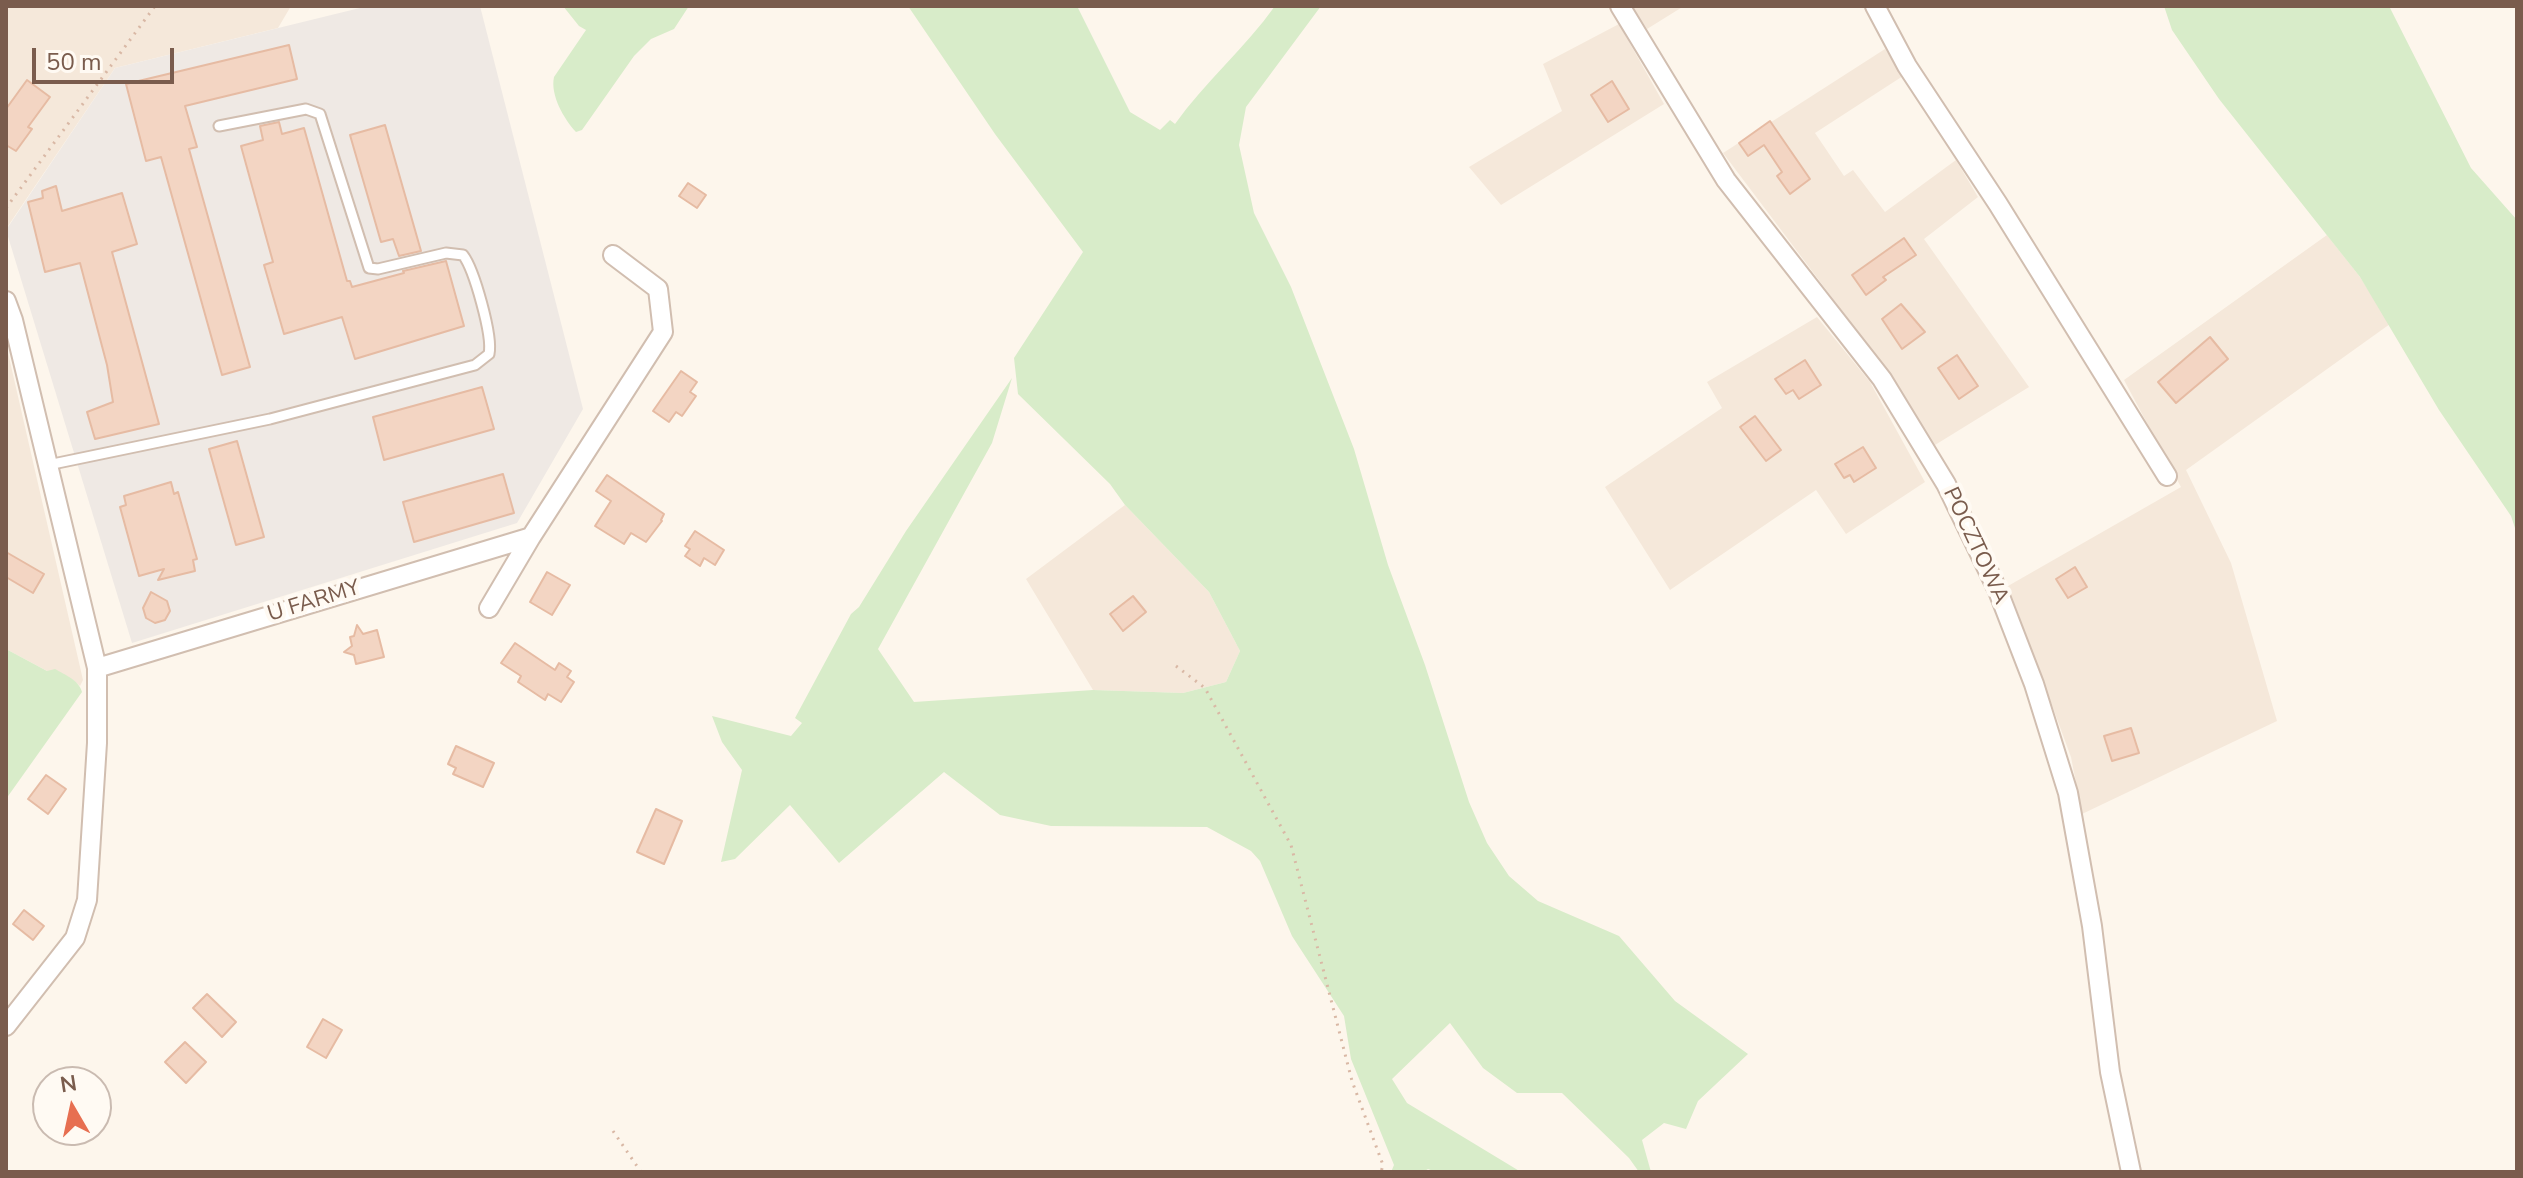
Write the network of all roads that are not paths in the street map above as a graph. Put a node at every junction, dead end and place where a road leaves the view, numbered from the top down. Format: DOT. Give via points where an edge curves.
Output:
graph roads {
  1 [pos="1620,6"];
  2 [pos="1875,6"];
  3 [pos="219,126"];
  4 [pos="613,255"];
  5 [pos="6,301"];
  6 [pos="48,465"];
  7 [pos="2167,476"];
  8 [pos="531,537"];
  9 [pos="489,608"];
  10 [pos="97,668"];
  11 [pos="6,1026"];
  12 [pos="2131,1172"];
  1 -- 12 [label="street, POCZTOWA" via="1726,180 1882,379 1946,484 1998,591 2068,793 2110,1072"];
  2 -- 7 [label="street" via="1907,66"];
  3 -- 6 [label="lane" via="306,109 320,114 369,268 446,253 463,255 489,354 475,365 270,419"];
  4 -- 8 [label="street" via="658,289 663,332"];
  5 -- 6 [label="street"];
  6 -- 10 [label="street"];
  8 -- 9 [label="street"];
  8 -- 10 [label="street, U FARMY"];
  10 -- 11 [label="street" via="87,900 75,938"];
}
